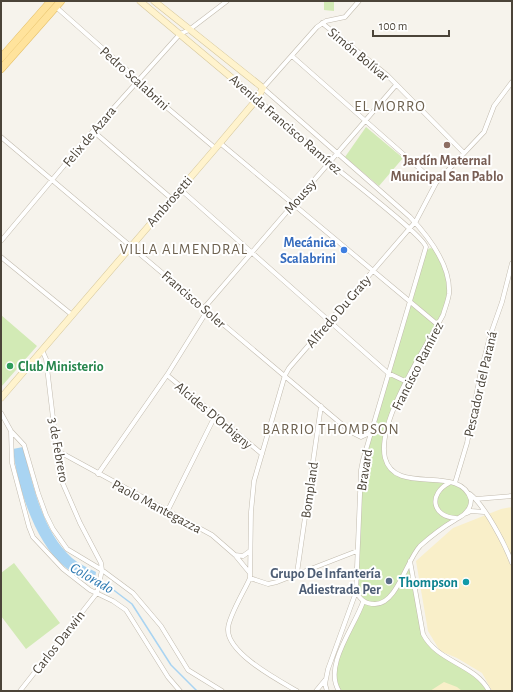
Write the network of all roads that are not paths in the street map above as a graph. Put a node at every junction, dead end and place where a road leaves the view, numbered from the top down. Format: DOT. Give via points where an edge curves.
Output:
graph roads {
  1 [pos="61,1"];
  2 [pos="140,1"];
  3 [pos="154,1"];
  4 [pos="227,1"];
  5 [pos="359,1"];
  6 [pos="53,4"];
  7 [pos="322,23"];
  8 [pos="189,30"];
  9 [pos="180,34"];
  10 [pos="292,56"];
  11 [pos="1,58"];
  12 [pos="1,69"];
  13 [pos="137,81"];
  14 [pos="512,82"];
  15 [pos="396,85"];
  16 [pos="263,88"];
  17 [pos="257,99"];
  18 [pos="365,122"];
  19 [pos="93,131"];
  20 [pos="1,137"];
  21 [pos="220,143"];
  22 [pos="215,148"];
  23 [pos="464,153"];
  24 [pos="337,155"];
  25 [pos="329,162"];
  26 [pos="52,179"];
  27 [pos="436,184"];
  28 [pos="180,190"];
  29 [pos="172,199"];
  30 [pos="293,205"];
  31 [pos="415,222"];
  32 [pos="409,229"];
  33 [pos="1,241"];
  34 [pos="131,245"];
  35 [pos="434,249"];
  36 [pos="426,251"];
  37 [pos="252,253"];
  38 [pos="1,257"];
  39 [pos="512,263"];
  40 [pos="373,271"];
  41 [pos="411,302"];
  42 [pos="206,310"];
  43 [pos="71,314"];
  44 [pos="330,321"];
  45 [pos="438,325"];
  46 [pos="42,350"];
  47 [pos="388,373"];
  48 [pos="167,375"];
  49 [pos="285,375"];
  50 [pos="407,382"];
  51 [pos="1,398"];
  52 [pos="321,406"];
  53 [pos="1,413"];
  54 [pos="215,416"];
  55 [pos="11,431"];
  56 [pos="371,433"];
  57 [pos="56,450"];
  58 [pos="262,454"];
  59 [pos="98,474"];
  60 [pos="449,483"];
  61 [pos="455,483"];
  62 [pos="469,494"];
  63 [pos="512,496"];
  64 [pos="476,499"];
  65 [pos="167,512"];
  66 [pos="484,512"];
  67 [pos="466,513"];
  68 [pos="456,518"];
  69 [pos="250,550"];
  70 [pos="357,551"];
  71 [pos="234,555"];
  72 [pos="410,561"];
  73 [pos="512,563"];
  74 [pos="102,572"];
  75 [pos="249,573"];
  76 [pos="298,573"];
  77 [pos="250,578"];
  78 [pos="97,591"];
  79 [pos="356,592"];
  80 [pos="363,602"];
  81 [pos="325,680"];
  82 [pos="20,691"];
  83 [pos="180,691"];
  84 [pos="222,691"];
  85 [pos="297,691"];
  86 [pos="316,691"];
  87 [pos="327,691"];
  88 [pos="338,691"];
  89 [pos="489,691"];
  1 -- 6 [label="main road"];
  2 -- 9 [label="street, Avenida Francisco Ramírez"];
  3 -- 8 [label="street, Avenida Francisco Ramírez"];
  4 -- 8 [label="street"];
  5 -- 7 [label="street" via="345,17"];
  6 -- 11 [label="main road"];
  6 -- 12 [label="main road"];
  6 -- 13 [label="street, Pedro Scalabrini"];
  7 -- 10 [label="street, Ambrosetti"];
  7 -- 15 [label="street, Simón Bolívar"];
  8 -- 9 [label="street"];
  8 -- 16 [label="street, Avenida Francisco Ramírez"];
  9 -- 13 [label="street, Felix de Azara"];
  9 -- 17 [label="street, Avenida Francisco Ramírez"];
  10 -- 16 [label="street, Ambrosetti"];
  10 -- 18 [label="street"];
  13 -- 19 [label="street, Felix de Azara"];
  13 -- 22 [label="street, Pedro Scalabrini"];
  14 -- 23 [label="street, Alfredo Du Graty" via="494,106 484,132"];
  15 -- 18 [label="street, Moussy"];
  15 -- 23 [label="street, Simón Bolívar"];
  16 -- 17 [label="street, Ambrosetti"];
  16 -- 24 [label="street, Avenida Francisco Ramírez"];
  17 -- 21 [label="street, Ambrosetti"];
  17 -- 25 [label="street, Avenida Francisco Ramírez"];
  18 -- 24 [label="street, Moussy"];
  18 -- 27 [label="street"];
  19 -- 26 [label="street, Felix de Azara"];
  19 -- 29 [label="street"];
  20 -- 26 [label="street, Francisco Soler"];
  21 -- 22 [label="street, Ambrosetti"];
  21 -- 30 [label="street"];
  22 -- 28 [label="street, Ambrosetti"];
  23 -- 27 [label="street, Alfredo Du Graty"];
  24 -- 25 [label="street, Moussy"];
  24 -- 31 [label="street, Avenida Francisco Ramírez"];
  25 -- 30 [label="street, Moussy"];
  25 -- 32 [label="street, Avenida Francisco Ramírez"];
  26 -- 33 [label="street, Felix de Azara"];
  26 -- 34 [label="street, Francisco Soler"];
  27 -- 31 [label="street, Alfredo Du Graty"];
  28 -- 29 [label="street, Ambrosetti"];
  28 -- 37 [label="street"];
  29 -- 34 [label="street, Ambrosetti"];
  30 -- 37 [label="street, Moussy"];
  30 -- 40 [label="street"];
  31 -- 32 [label="street, Alfredo Du Graty"];
  31 -- 35 [label="street, Avenida Francisco Ramírez"];
  32 -- 36 [label="street, Avenida Francisco Ramírez" via="426,244"];
  32 -- 40 [label="street, Alfredo Du Graty"];
  34 -- 42 [label="street, Francisco Soler"];
  34 -- 43 [label="street, Ambrosetti"];
  35 -- 45 [label="street, Francisco Ramírez" via="446,272 449,294"];
  36 -- 41 [label="street, Bravard"];
  37 -- 42 [label="street, Moussy"];
  37 -- 44 [label="street"];
  38 -- 43 [label="street"];
  39 -- 61 [label="street, Pescador del Paraná" via="490,336 467,443"];
  40 -- 41 [label="street"];
  40 -- 44 [label="street, Alfredo Du Graty"];
  41 -- 45 [label="street"];
  41 -- 47 [label="street, Bravard"];
  42 -- 48 [label="street, Moussy"];
  42 -- 49 [label="street, Francisco Soler"];
  43 -- 46 [label="street, Ambrosetti"];
  44 -- 47 [label="street"];
  44 -- 49 [label="street, Alfredo Du Graty"];
  45 -- 50 [label="street, Francisco Ramírez"];
  46 -- 51 [label="street, Ambrosetti"];
  46 -- 57 [label="street, 3 de Febrero" via="46,359"];
  47 -- 50 [label="street"];
  47 -- 56 [label="street, Bravard"];
  48 -- 54 [label="street, Alcides D'Orbigny"];
  48 -- 59 [label="street, Moussy"];
  49 -- 52 [label="street, Francisco Soler"];
  49 -- 58 [label="street, Alfredo Du Graty"];
  50 -- 60 [label="street, Francisco Ramírez" via="389,424 386,459 392,470 405,477"];
  52 -- 56 [label="street, Francisco Soler" via="358,436 364,437"];
  52 -- 76 [label="street, Bompland"];
  53 -- 55 [label="street"];
  54 -- 58 [label="street, Alcides D'Orbigny"];
  54 -- 65 [label="street"];
  55 -- 74 [label="street" via="24,445 38,493 53,529 72,554"];
  55 -- 78 [label="street" via="12,463 31,533 63,569"];
  56 -- 70 [label="street, Bravard" via="361,470"];
  57 -- 59 [label="street, Paolo Mantegazza"];
  57 -- 74 [label="street, 3 de Febrero" via="60,477 101,563"];
  58 -- 69 [label="street, Alfredo Du Graty" via="252,492"];
  59 -- 65 [label="street, Paolo Mantegazza"];
  60 -- 61 [label="street"];
  60 -- 68 [label="street" via="441,487 435,503 438,511 445,517"];
  61 -- 62 [label="street"];
  62 -- 64 [label="street"];
  62 -- 67 [label="street" via="471,505"];
  63 -- 64 [label="street"];
  64 -- 66 [label="street"];
  65 -- 71 [label="street, Paolo Mantegazza" via="212,535"];
  66 -- 67 [label="street"];
  66 -- 73 [label="street"];
  67 -- 68 [label="street"];
  68 -- 72 [label="street" via="420,546"];
  69 -- 71 [label="street" via="243,556"];
  69 -- 75 [label="street, Alfredo Du Graty"];
  70 -- 76 [label="street"];
  70 -- 79 [label="street, Bravard"];
  71 -- 75 [label="street, Paolo Mantegazza"];
  72 -- 80 [label="street" via="388,599 381,604"];
  72 -- 89 [label="street" via="423,634 427,643 479,677"];
  74 -- 78 [label="street"];
  74 -- 84 [label="street" via="139,599 161,626 188,670"];
  75 -- 77 [label="street, Alfredo Du Graty"];
  76 -- 77 [label="street" via="268,584"];
  77 -- 85 [label="street" via="229,622 229,636 240,652"];
  78 -- 82 [label="street, Carlos Darwin"];
  78 -- 83 [label="street" via="126,610 168,677"];
  79 -- 80 [label="street"];
  79 -- 81 [label="street, Bravard"];
  80 -- 88 [label="street" via="335,665 334,681"];
  81 -- 86 [label="street"];
  81 -- 87 [label="street, Bravard"];
}
